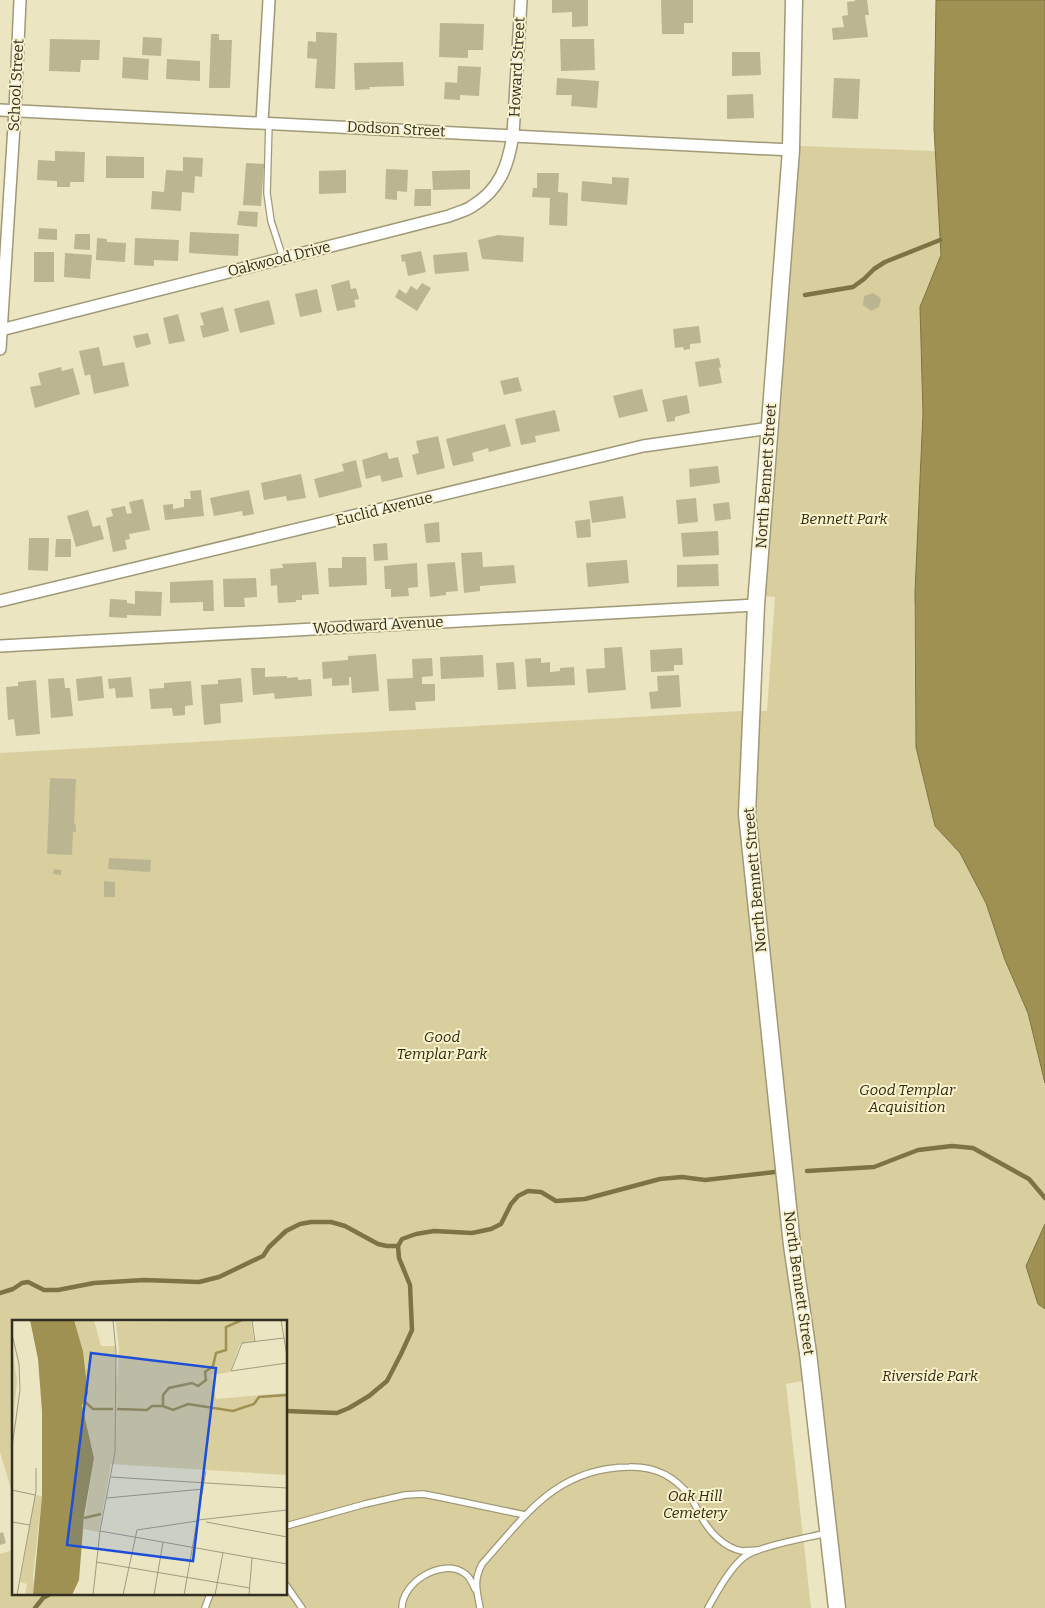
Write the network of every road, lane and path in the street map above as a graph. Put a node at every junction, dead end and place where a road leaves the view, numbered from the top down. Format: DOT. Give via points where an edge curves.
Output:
graph roads {
  1 [pos="20,0"];
  2 [pos="269,0"];
  3 [pos="521,0"];
  4 [pos="794,0"];
  5 [pos="0,110"];
  6 [pos="15,110"];
  7 [pos="266,122"];
  8 [pos="513,135"];
  9 [pos="791,150"];
  10 [pos="283,258"];
  11 [pos="1,335"];
  12 [pos="0,349"];
  13 [pos="770,428"];
  14 [pos="0,601"];
  15 [pos="756,604"];
  16 [pos="0,646"];
  17 [pos="525,1515"];
  18 [pos="288,1525"];
  19 [pos="829,1532"];
  20 [pos="758,1550"];
  21 [pos="288,1588"];
  22 [pos="476,1590"];
  23 [pos="209,1596"];
  24 [pos="205,1608"];
  25 [pos="302,1608"];
  26 [pos="402,1608"];
  27 [pos="480,1608"];
  28 [pos="708,1608"];
  29 [pos="837,1608"];
  1 -- 6 [label="street, School Street"];
  2 -- 7 [label="street"];
  3 -- 8 [label="street, Howard Street"];
  4 -- 9 [label="main road, North Bennett Street"];
  5 -- 6 [label="street, Dodson Street"];
  6 -- 7 [label="street, Dodson Street"];
  6 -- 11 [label="street, School Street"];
  7 -- 8 [label="street, Dodson Street"];
  7 -- 10 [label="lane" via="267,192 271,220"];
  8 -- 9 [label="street, Dodson Street"];
  8 -- 10 [label="street, Oakwood Drive" via="503,176 470,208"];
  9 -- 13 [label="main road, North Bennett Street"];
  10 -- 11 [label="street, Oakwood Drive"];
  11 -- 12 [label="street, School Street"];
  13 -- 14 [label="street, Euclid Avenue" via="643,446"];
  13 -- 15 [label="main road, North Bennett Street"];
  15 -- 16 [label="street, Woodward Avenue"];
  15 -- 19 [label="main road, North Bennett Street" via="747,814 791,1235"];
  17 -- 18 [label="lane" via="439,1496 405,1494"];
  17 -- 20 [label="lane" via="577,1476 606,1468 636,1467 672,1478 690,1496 721,1542 742,1550"];
  17 -- 22 [label="lane" via="482,1564 477,1573"];
  19 -- 20 [label="lane"];
  19 -- 29 [label="main road, North Bennett Street"];
  20 -- 28 [label="lane" via="734,1567"];
  21 -- 25 [label="lane"];
  22 -- 26 [label="lane" via="463,1572 448,1569 432,1571 420,1576 413,1584 406,1593"];
  22 -- 27 [label="lane"];
  23 -- 24 [label="lane"];
}
